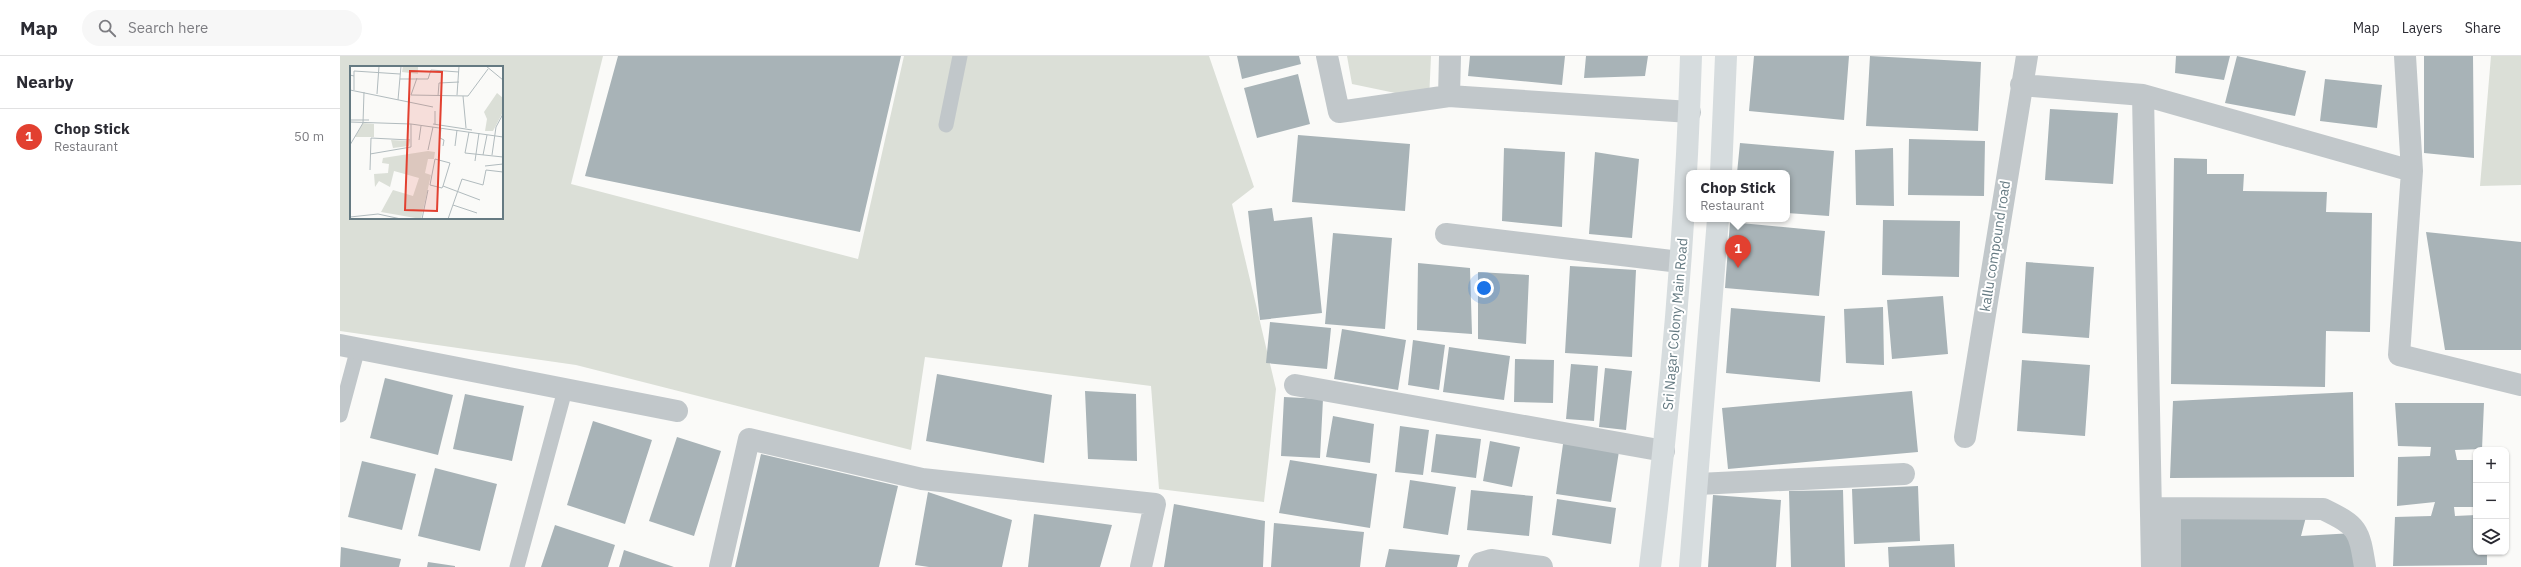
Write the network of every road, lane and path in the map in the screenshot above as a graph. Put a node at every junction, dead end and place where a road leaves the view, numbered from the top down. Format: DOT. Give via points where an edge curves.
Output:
graph roads {
  1 [pos="960,56"];
  2 [pos="1327,56"];
  3 [pos="1450,56"];
  4 [pos="1691,56"];
  5 [pos="1726,56"];
  6 [pos="2027,56"];
  7 [pos="2405,56"];
  8 [pos="2021,85"];
  9 [pos="2144,95"];
  10 [pos="1450,96"];
  11 [pos="1690,112"];
  12 [pos="946,125"];
  13 [pos="1686,170"];
  14 [pos="1720,170"];
  15 [pos="2412,171"];
  16 [pos="1686,172"];
  17 [pos="1718,222"];
  18 [pos="1446,234"];
  19 [pos="1680,262"];
  20 [pos="349,347"];
  21 [pos="1295,385"];
  22 [pos="2521,385"];
  23 [pos="565,390"];
  24 [pos="677,411"];
  25 [pos="340,415"];
  26 [pos="1965,437"];
  27 [pos="1664,451"];
  28 [pos="1904,474"];
  29 [pos="1698,484"];
  30 [pos="2161,508"];
  31 [pos="517,567"];
  32 [pos="720,567"];
  33 [pos="1141,567"];
  34 [pos="1478,567"];
  35 [pos="1542,567"];
  36 [pos="1650,567"];
  37 [pos="1690,567"];
  38 [pos="2152,567"];
  39 [pos="2170,567"];
  40 [pos="2365,567"];
  1 -- 12 [label="lane"];
  2 -- 10 [label="street" via="1339,112"];
  3 -- 10 [label="street"];
  4 -- 11 [label="main road, Sri Nagar Colony Main Road"];
  5 -- 14 [label="main road"];
  6 -- 8 [label="street, kallu compound road"];
  7 -- 15 [label="street"];
  8 -- 9 [label="street"];
  8 -- 26 [label="street, kallu compound road"];
  9 -- 15 [label="street"];
  9 -- 30 [label="street"];
  10 -- 11 [label="street"];
  11 -- 13 [label="main road, Sri Nagar Colony Main Road"];
  15 -- 22 [label="street" via="2399,355"];
  16 -- 19 [label="main road, Sri Nagar Colony Main Road"];
  17 -- 29 [label="main road"];
  18 -- 19 [label="street"];
  19 -- 27 [label="main road, Sri Nagar Colony Main Road"];
  20 -- 23 [label="street"];
  20 -- 25 [label="lane"];
  21 -- 27 [label="street"];
  23 -- 24 [label="street"];
  23 -- 31 [label="lane"];
  27 -- 36 [label="main road, Sri Nagar Colony Main Road"];
  28 -- 29 [label="street"];
  29 -- 37 [label="main road"];
  30 -- 38 [label="street"];
  30 -- 39 [label="street"];
  30 -- 40 [label="street" via="2323,510 2349,521 2360,539"];
  32 -- 33 [label="street" via="749,439 922,479 1155,504"];
  34 -- 35 [label="street" via="1481,563 1491,560"];
}
